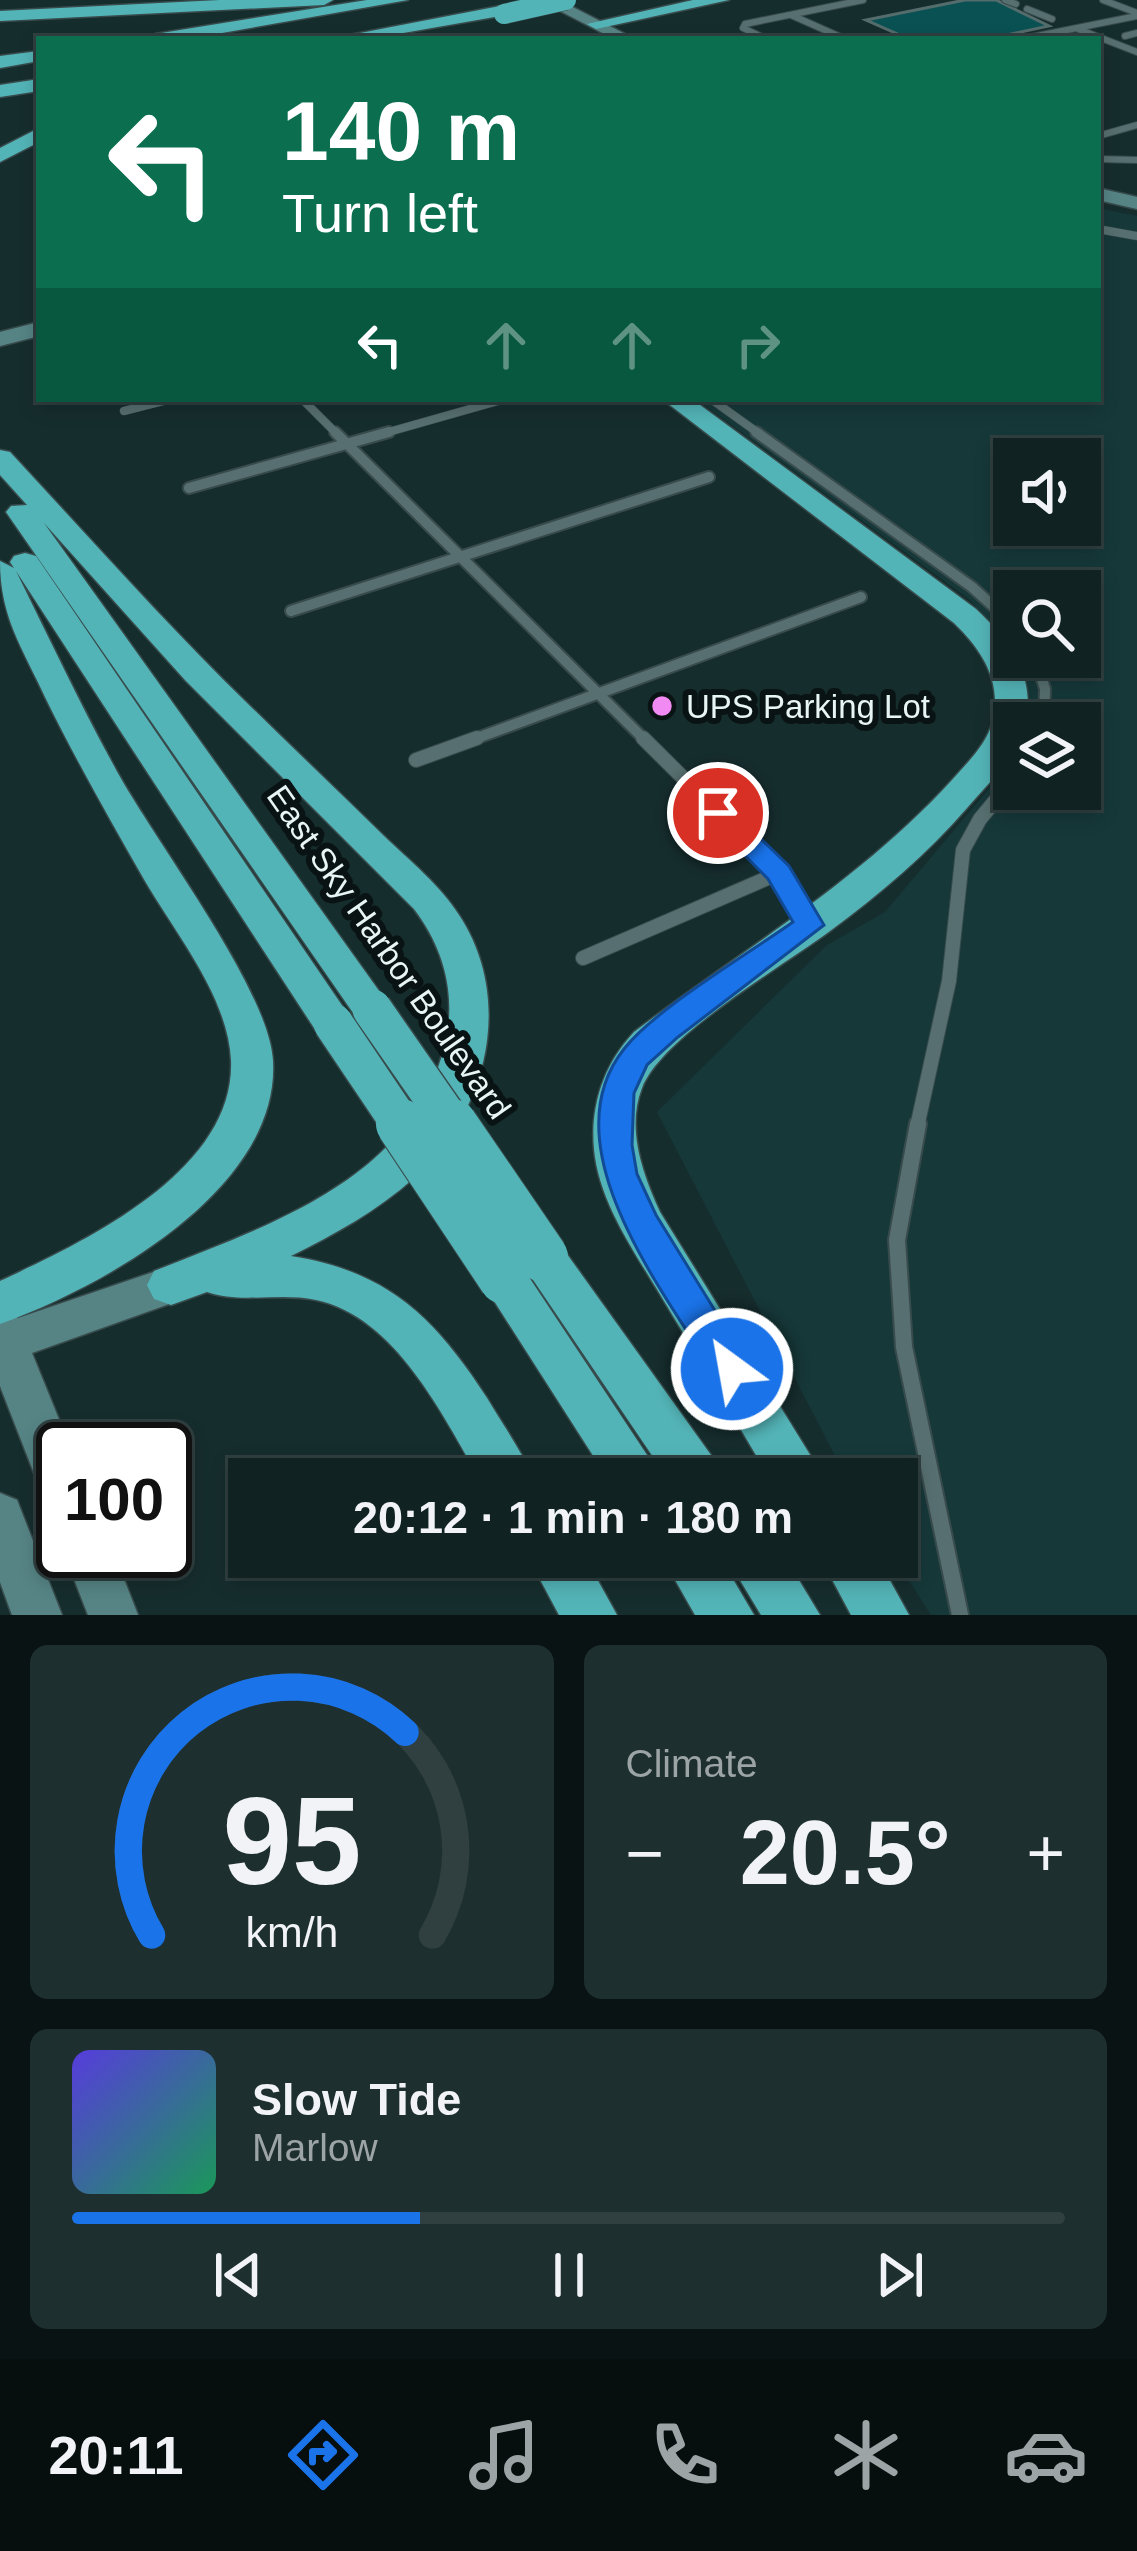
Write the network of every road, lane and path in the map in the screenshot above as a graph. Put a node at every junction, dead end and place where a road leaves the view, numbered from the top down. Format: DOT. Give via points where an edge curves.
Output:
graph roads {
  1 [pos="324,0"];
  2 [pos="398,0"];
  3 [pos="526,0"];
  4 [pos="720,0"];
  5 [pos="863,0"];
  6 [pos="1005,0"];
  7 [pos="1103,0"];
  8 [pos="557,4"];
  9 [pos="1016,4"];
  10 [pos="1028,9"];
  11 [pos="502,12"];
  12 [pos="791,14"];
  13 [pos="1137,14"];
  14 [pos="0,16"];
  15 [pos="1052,19"];
  16 [pos="1063,23"];
  17 [pos="1076,28"];
  18 [pos="598,31"];
  19 [pos="1137,33"];
  20 [pos="174,36"];
  21 [pos="356,36"];
  22 [pos="390,36"];
  23 [pos="760,36"];
  24 [pos="839,36"];
  25 [pos="1037,36"];
  26 [pos="1096,36"];
  27 [pos="1125,36"];
  28 [pos="1101,38"];
  29 [pos="1137,52"];
  30 [pos="36,56"];
  31 [pos="0,62"];
  32 [pos="36,85"];
  33 [pos="0,91"];
  34 [pos="1137,125"];
  35 [pos="1101,135"];
  36 [pos="36,136"];
  37 [pos="0,157"];
  38 [pos="1101,159"];
  39 [pos="1137,160"];
  40 [pos="1101,182"];
  41 [pos="1137,188"];
  42 [pos="1101,195"];
  43 [pos="1137,203"];
  44 [pos="1101,230"];
  45 [pos="1137,236"];
  46 [pos="36,309"];
  47 [pos="0,316"];
  48 [pos="36,330"];
  49 [pos="0,339"];
  50 [pos="159,402"];
  51 [pos="305,402"];
  52 [pos="494,402"];
  53 [pos="680,402"];
  54 [pos="715,402"];
  55 [pos="124,411"];
  56 [pos="347,444"];
  57 [pos="0,458"];
  58 [pos="709,477"];
  59 [pos="0,482"];
  60 [pos="188,488"];
  61 [pos="0,524"];
  62 [pos="460,556"];
  63 [pos="0,570"];
  64 [pos="861,597"];
  65 [pos="993,606"];
  66 [pos="291,611"];
  67 [pos="598,693"];
  68 [pos="416,760"];
  69 [pos="993,803"];
  70 [pos="779,873"];
  71 [pos="809,925"];
  72 [pos="583,958"];
  73 [pos="353,1016"];
  74 [pos="524,1268"];
  75 [pos="171,1286"];
  76 [pos="2,1330"];
  77 [pos="38,1422"];
  78 [pos="495,1458"];
  79 [pos="626,1458"];
  80 [pos="681,1458"];
  81 [pos="786,1458"];
  82 [pos="0,1516"];
  83 [pos="99,1578"];
  84 [pos="568,1578"];
  85 [pos="702,1578"];
  86 [pos="767,1578"];
  87 [pos="860,1578"];
  88 [pos="37,1615"];
  89 [pos="113,1615"];
  90 [pos="590,1615"];
  91 [pos="727,1615"];
  92 [pos="793,1615"];
  93 [pos="882,1615"];
  94 [pos="960,1615"];
  1 -- 14 [label="highway"];
  2 -- 20 [label="highway"];
  3 -- 8 [label="street"];
  4 -- 18 [label="highway"];
  5 -- 12 [label="lane"];
  6 -- 9 [label="lane"];
  7 -- 13 [label="lane"];
  8 -- 11 [label="highway, bridge"];
  8 -- 18 [label="street"];
  10 -- 15 [label="lane"];
  11 -- 21 [label="highway"];
  11 -- 22 [label="highway"];
  12 -- 23 [label="lane" via="743,28"];
  12 -- 24 [label="lane"];
  13 -- 17 [label="lane"];
  16 -- 17 [label="lane"];
  17 -- 25 [label="lane"];
  17 -- 26 [label="lane"];
  19 -- 27 [label="lane"];
  28 -- 29 [label="lane"];
  30 -- 31 [label="highway"];
  32 -- 33 [label="highway"];
  34 -- 35 [label="lane"];
  36 -- 37 [label="highway"];
  38 -- 39 [label="lane"];
  40 -- 41 [label="street"];
  42 -- 43 [label="street"];
  44 -- 45 [label="lane"];
  46 -- 47 [label="street"];
  48 -- 49 [label="street"];
  50 -- 55 [label="lane"];
  51 -- 56 [label="lane"];
  52 -- 56 [label="lane"];
  53 -- 71 [label="highway" via="965,616 993,644 1011,687 1000,746 947,810 900,857"];
  54 -- 65 [label="lane"];
  56 -- 60 [label="lane"];
  56 -- 62 [label="lane"];
  57 -- 75 [label="highway" via="197,673 427,900 465,964 466,1057 428,1132 334,1214"];
  58 -- 62 [label="lane"];
  59 -- 73 [label="highway, East Sky Harbor Boulevard"];
  61 -- 73 [label="highway, East Sky Harbor Boulevard"];
  62 -- 66 [label="lane"];
  62 -- 67 [label="lane"];
  63 -- 76 [label="highway" via="97,768 231,992 251,1046 239,1117 194,1188"];
  64 -- 67 [label="lane"];
  67 -- 68 [label="lane"];
  67 -- 70 [label="lane"];
  69 -- 94 [label="lane" via="964,850 949,981 897,1240 904,1347"];
  70 -- 71 [label="lane"];
  70 -- 72 [label="lane"];
  71 -- 81 [label="highway" via="649,1043 626,1072 614,1115 620,1174 642,1223"];
  73 -- 74 [label="highway, East Sky Harbor Boulevard, bridge"];
  74 -- 79 [label="highway, East Sky Harbor Boulevard"];
  74 -- 80 [label="highway, East Sky Harbor Boulevard"];
  75 -- 76 [label="street"];
  75 -- 78 [label="highway" via="273,1272 323,1279 372,1299 427,1348"];
  76 -- 77 [label="street"];
  82 -- 88 [label="street"];
  83 -- 89 [label="street"];
  84 -- 90 [label="highway"];
  85 -- 91 [label="highway"];
  86 -- 92 [label="highway"];
  87 -- 93 [label="highway"];
}
